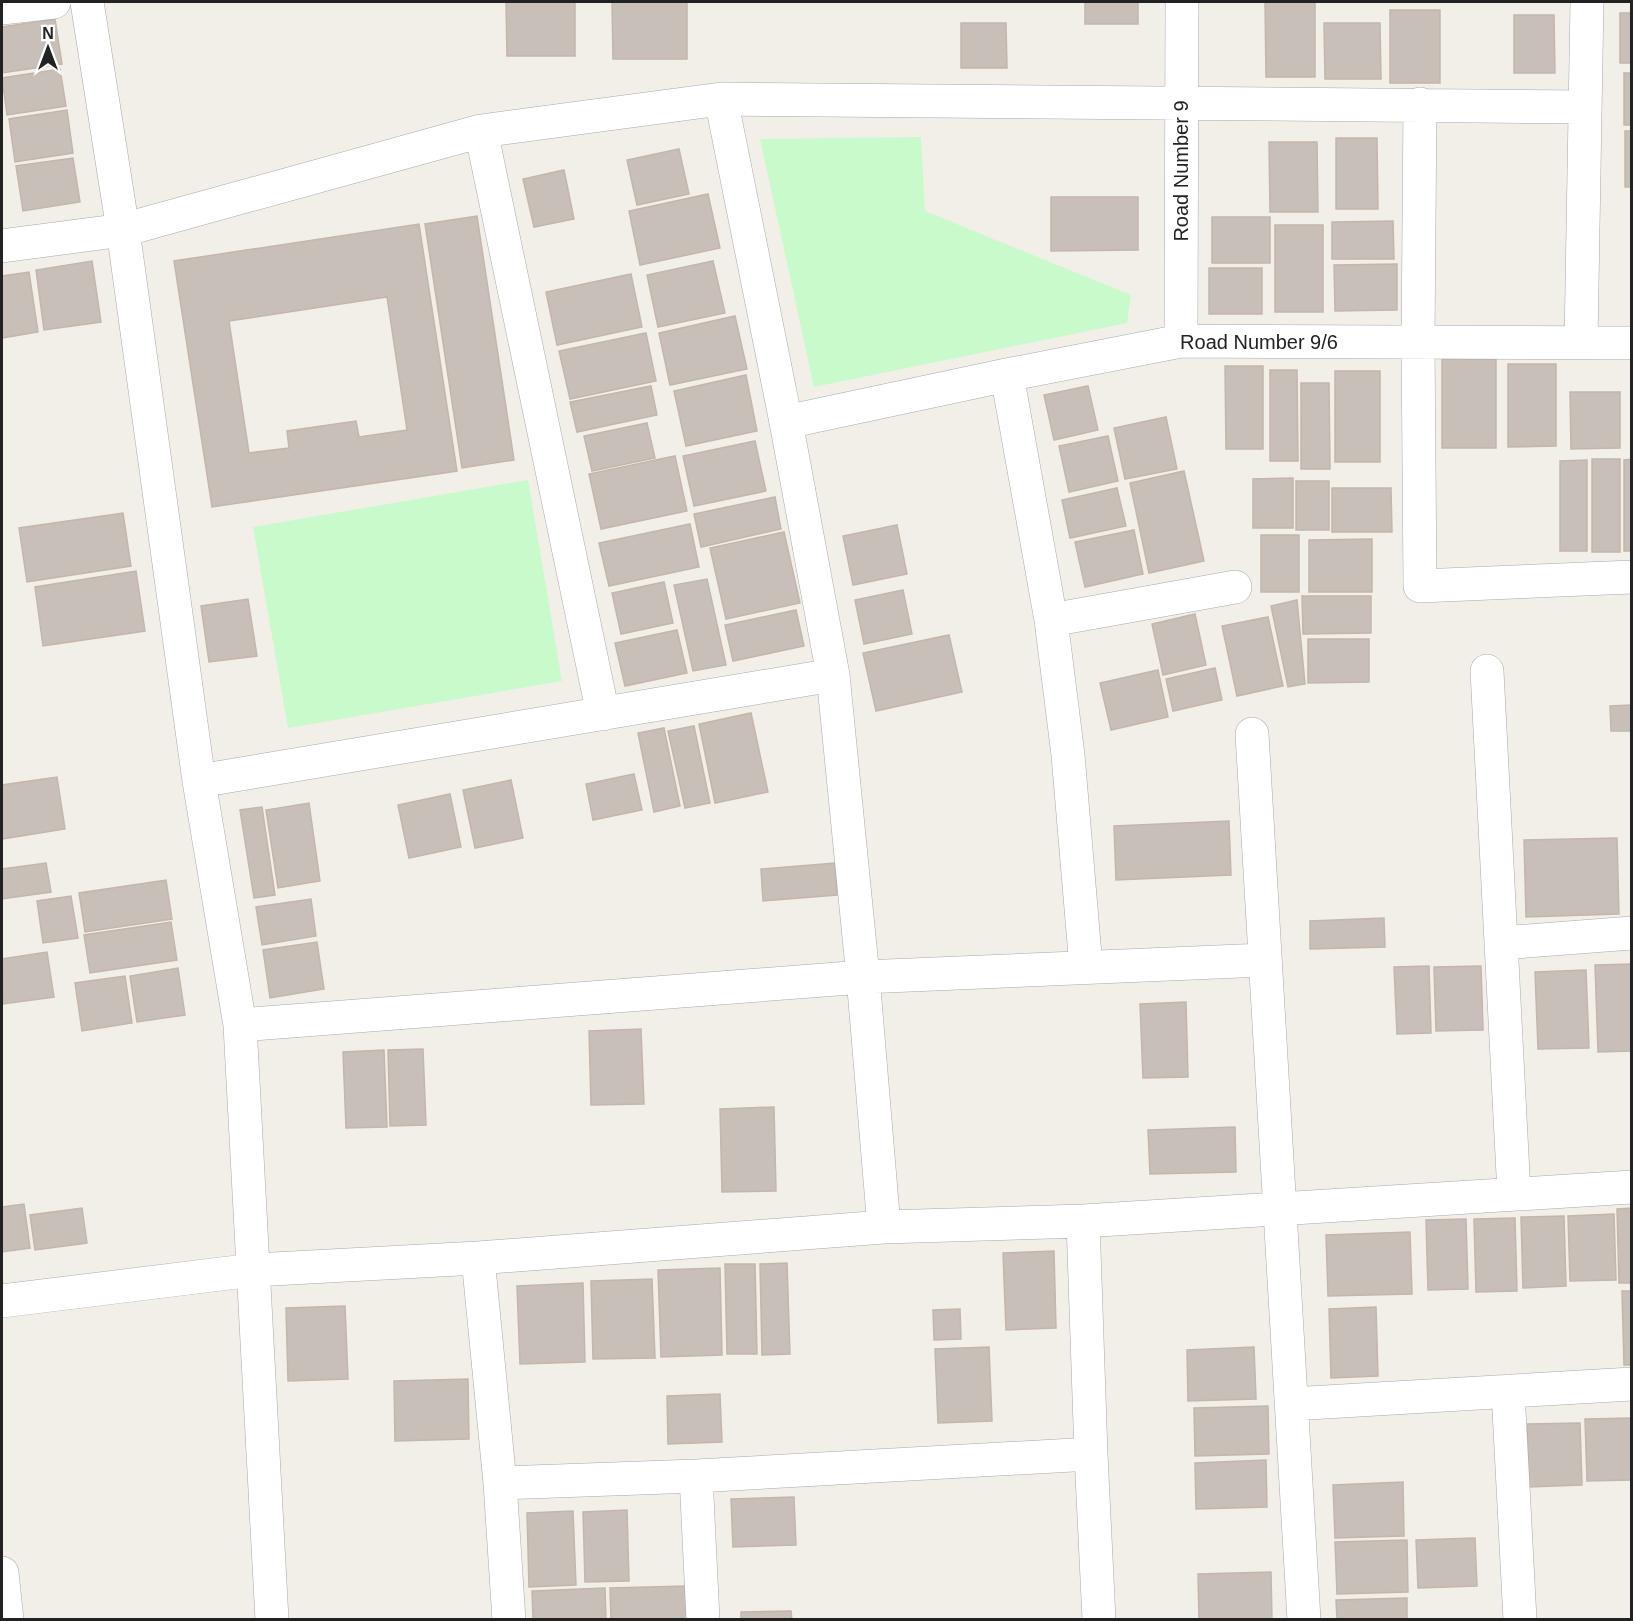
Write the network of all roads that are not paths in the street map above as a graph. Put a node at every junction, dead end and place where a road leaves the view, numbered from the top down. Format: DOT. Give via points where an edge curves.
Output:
graph roads {
  1 [pos="54,2"];
  2 [pos="87,2"];
  3 [pos="1182,2"];
  4 [pos="1587,2"];
  5 [pos="2,8"];
  6 [pos="721,99"];
  7 [pos="1181,102"];
  8 [pos="1420,104"];
  9 [pos="1584,107"];
  10 [pos="481,131"];
  11 [pos="123,230"];
  12 [pos="2,246"];
  13 [pos="1181,341"];
  14 [pos="1418,342"];
  15 [pos="1581,342"];
  16 [pos="1632,342"];
  17 [pos="1007,375"];
  18 [pos="786,422"];
  19 [pos="1632,577"];
  20 [pos="1235,586"];
  21 [pos="1051,620"];
  22 [pos="1487,671"];
  23 [pos="833,675"];
  24 [pos="603,714"];
  25 [pos="1251,734"];
  26 [pos="199,782"];
  27 [pos="1632,933"];
  28 [pos="1501,943"];
  29 [pos="1264,960"];
  30 [pos="1086,967"];
  31 [pos="863,977"];
  32 [pos="240,1025"];
  33 [pos="1632,1187"];
  34 [pos="1514,1194"];
  35 [pos="1278,1209"];
  36 [pos="1083,1221"];
  37 [pos="884,1227"];
  38 [pos="478,1258"];
  39 [pos="253,1270"];
  40 [pos="2,1301"];
  41 [pos="1632,1384"];
  42 [pos="1508,1391"];
  43 [pos="1291,1404"];
  44 [pos="1091,1454"];
  45 [pos="696,1476"];
  46 [pos="500,1483"];
  47 [pos="2,1573"];
  48 [pos="6,1620"];
  49 [pos="272,1620"];
  50 [pos="510,1620"];
  51 [pos="704,1620"];
  52 [pos="1099,1620"];
  53 [pos="1304,1620"];
  54 [pos="1520,1620"];
  1 -- 5 [label="street"];
  2 -- 11 [label="street"];
  3 -- 7 [label="street, Road Number 9"];
  4 -- 9 [label="street"];
  6 -- 7 [label="street"];
  6 -- 10 [label="street"];
  6 -- 18 [label="street"];
  7 -- 8 [label="street"];
  7 -- 13 [label="street, Road Number 9"];
  8 -- 9 [label="street"];
  8 -- 14 [label="street"];
  9 -- 15 [label="street"];
  10 -- 11 [label="street"];
  10 -- 24 [label="street"];
  11 -- 12 [label="street"];
  11 -- 26 [label="street"];
  13 -- 14 [label="street, Road Number 9/6"];
  13 -- 17 [label="street, Road Number 9/6"];
  14 -- 15 [label="street, Road Number 9/6"];
  14 -- 19 [label="street" via="1420,586"];
  15 -- 16 [label="street, Road Number 9/6"];
  17 -- 18 [label="street, Road Number 9/6"];
  17 -- 21 [label="street"];
  18 -- 23 [label="street"];
  20 -- 21 [label="street"];
  21 -- 30 [label="street" via="1068,755"];
  22 -- 28 [label="street"];
  23 -- 24 [label="street"];
  23 -- 31 [label="street"];
  24 -- 26 [label="street"];
  25 -- 29 [label="street"];
  26 -- 32 [label="street"];
  27 -- 28 [label="street"];
  28 -- 34 [label="street"];
  29 -- 30 [label="street"];
  29 -- 35 [label="street"];
  30 -- 31 [label="street"];
  31 -- 32 [label="street"];
  31 -- 37 [label="street"];
  32 -- 39 [label="street"];
  33 -- 34 [label="street"];
  34 -- 35 [label="street"];
  35 -- 36 [label="street"];
  35 -- 43 [label="street"];
  36 -- 37 [label="street"];
  36 -- 44 [label="street"];
  37 -- 38 [label="street"];
  38 -- 39 [label="street"];
  38 -- 46 [label="street"];
  39 -- 40 [label="street"];
  39 -- 49 [label="street"];
  41 -- 42 [label="street"];
  42 -- 43 [label="street"];
  42 -- 54 [label="street"];
  43 -- 53 [label="street"];
  44 -- 45 [label="street"];
  44 -- 52 [label="street"];
  45 -- 46 [label="street"];
  45 -- 51 [label="street"];
  46 -- 50 [label="street"];
  47 -- 48 [label="street"];
}
